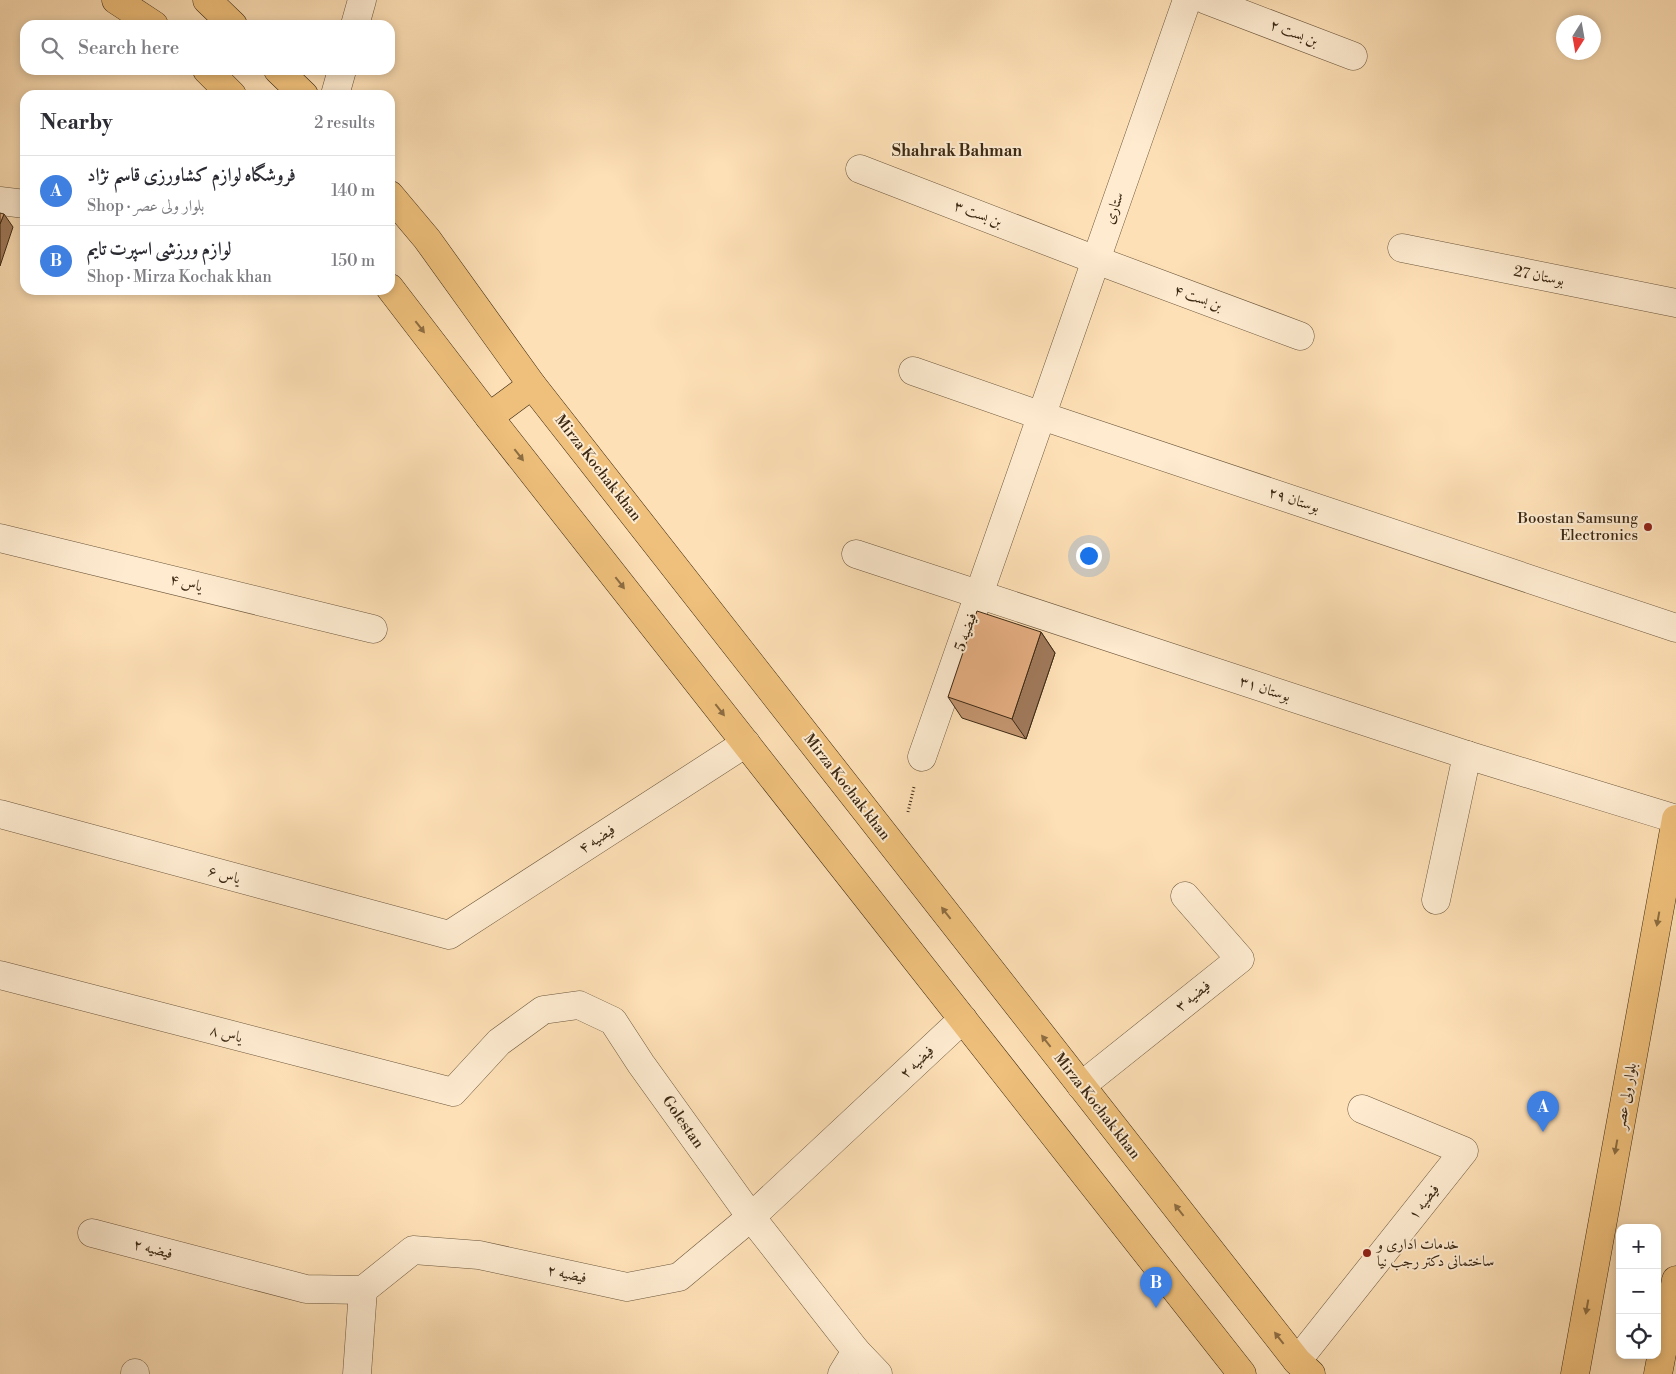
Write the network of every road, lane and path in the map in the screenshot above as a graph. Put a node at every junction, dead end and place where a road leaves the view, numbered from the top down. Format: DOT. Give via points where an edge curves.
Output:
graph roads {
  1 [pos="116,0"];
  2 [pos="207,0"];
  3 [pos="362,0"];
  4 [pos="1187,0"];
  5 [pos="1206,0"];
  6 [pos="146,20"];
  7 [pos="228,20"];
  8 [pos="356,20"];
  9 [pos="1353,56"];
  10 [pos="213,75"];
  11 [pos="283,75"];
  12 [pos="341,75"];
  13 [pos="227,90"];
  14 [pos="299,90"];
  15 [pos="336,90"];
  16 [pos="860,168"];
  17 [pos="0,201"];
  18 [pos="395,201"];
  19 [pos="20,203"];
  20 [pos="1402,248"];
  21 [pos="1096,260"];
  22 [pos="395,295"];
  23 [pos="1676,303"];
  24 [pos="1300,336"];
  25 [pos="913,371"];
  26 [pos="532,385"];
  27 [pos="1042,416"];
  28 [pos="489,417"];
  29 [pos="0,538"];
  30 [pos="856,554"];
  31 [pos="979,595"];
  32 [pos="1676,628"];
  33 [pos="372,629"];
  34 [pos="746,743"];
  35 [pos="1467,755"];
  36 [pos="922,757"];
  37 [pos="0,814"];
  38 [pos="1676,819"];
  39 [pos="897,851"];
  40 [pos="1185,896"];
  41 [pos="1436,900"];
  42 [pos="449,935"];
  43 [pos="0,975"];
  44 [pos="963,1019"];
  45 [pos="1081,1086"];
  46 [pos="452,1092"];
  47 [pos="1362,1109"];
  48 [pos="751,1217"];
  49 [pos="92,1233"];
  50 [pos="1676,1280"];
  51 [pos="362,1290"];
  52 [pos="856,1350"];
  53 [pos="1304,1368"];
  54 [pos="357,1374"];
  55 [pos="842,1374"];
  56 [pos="878,1374"];
  57 [pos="1242,1374"];
  58 [pos="1575,1374"];
  59 [pos="1658,1374"];
  1 -- 6 [label="main road"];
  2 -- 7 [label="main road"];
  3 -- 8 [label="street"];
  4 -- 21 [label="street, ستاری"];
  5 -- 9 [label="street, بن بست ۲"];
  10 -- 13 [label="main road"];
  11 -- 14 [label="main road"];
  12 -- 15 [label="street"];
  16 -- 21 [label="street, بن بست ۳"];
  17 -- 19 [label="street"];
  18 -- 26 [label="main road, Mirza Kochak khan"];
  20 -- 23 [label="street, بوستان 27"];
  21 -- 24 [label="street, بن بست ۴"];
  21 -- 27 [label="street, ستاری"];
  22 -- 28 [label="main road, one-way"];
  25 -- 27 [label="street, بوستان ۲۹"];
  26 -- 28 [label="main road"];
  26 -- 39 [label="main road, Mirza Kochak khan"];
  27 -- 31 [label="street, فیضیه 5"];
  27 -- 32 [label="street, بوستان ۲۹"];
  28 -- 34 [label="main road, one-way"];
  29 -- 33 [label="street, یاس ۴"];
  30 -- 31 [label="street, بوستان ۳۱"];
  31 -- 35 [label="street, بوستان ۳۱"];
  31 -- 36 [label="street, فیضیه 5"];
  34 -- 42 [label="street, فیضیه ۴"];
  34 -- 44 [label="main road"];
  35 -- 38 [label="street, بوستان ۳۱"];
  35 -- 41 [label="street"];
  36 -- 39 [label="path"];
  37 -- 42 [label="street, یاس ۶"];
  38 -- 58 [label="main road, بلوار ولی عصر, one-way"];
  45 -- 39 [label="main road, Mirza Kochak khan, one-way"];
  40 -- 45 [label="street, فیضیه ۳" via="1240,959"];
  43 -- 46 [label="street, یاس ۸"];
  44 -- 48 [label="street, فیضیه ۲"];
  44 -- 57 [label="main road"];
  53 -- 45 [label="main road, Mirza Kochak khan, one-way"];
  46 -- 48 [label="street, Golestan" via="500,1042 543,1010 579,1005 613,1021"];
  47 -- 53 [label="street, فیضیه ۱" via="1464,1151"];
  48 -- 51 [label="street, فیضیه ۲" via="679,1277 627,1287 479,1255 412,1250"];
  48 -- 52 [label="street, Golestan"];
  49 -- 51 [label="street, فیضیه ۲" via="306,1289"];
  50 -- 59 [label="main road"];
  51 -- 54 [label="street"];
  52 -- 55 [label="street"];
  52 -- 56 [label="street, Golestan"];
}
